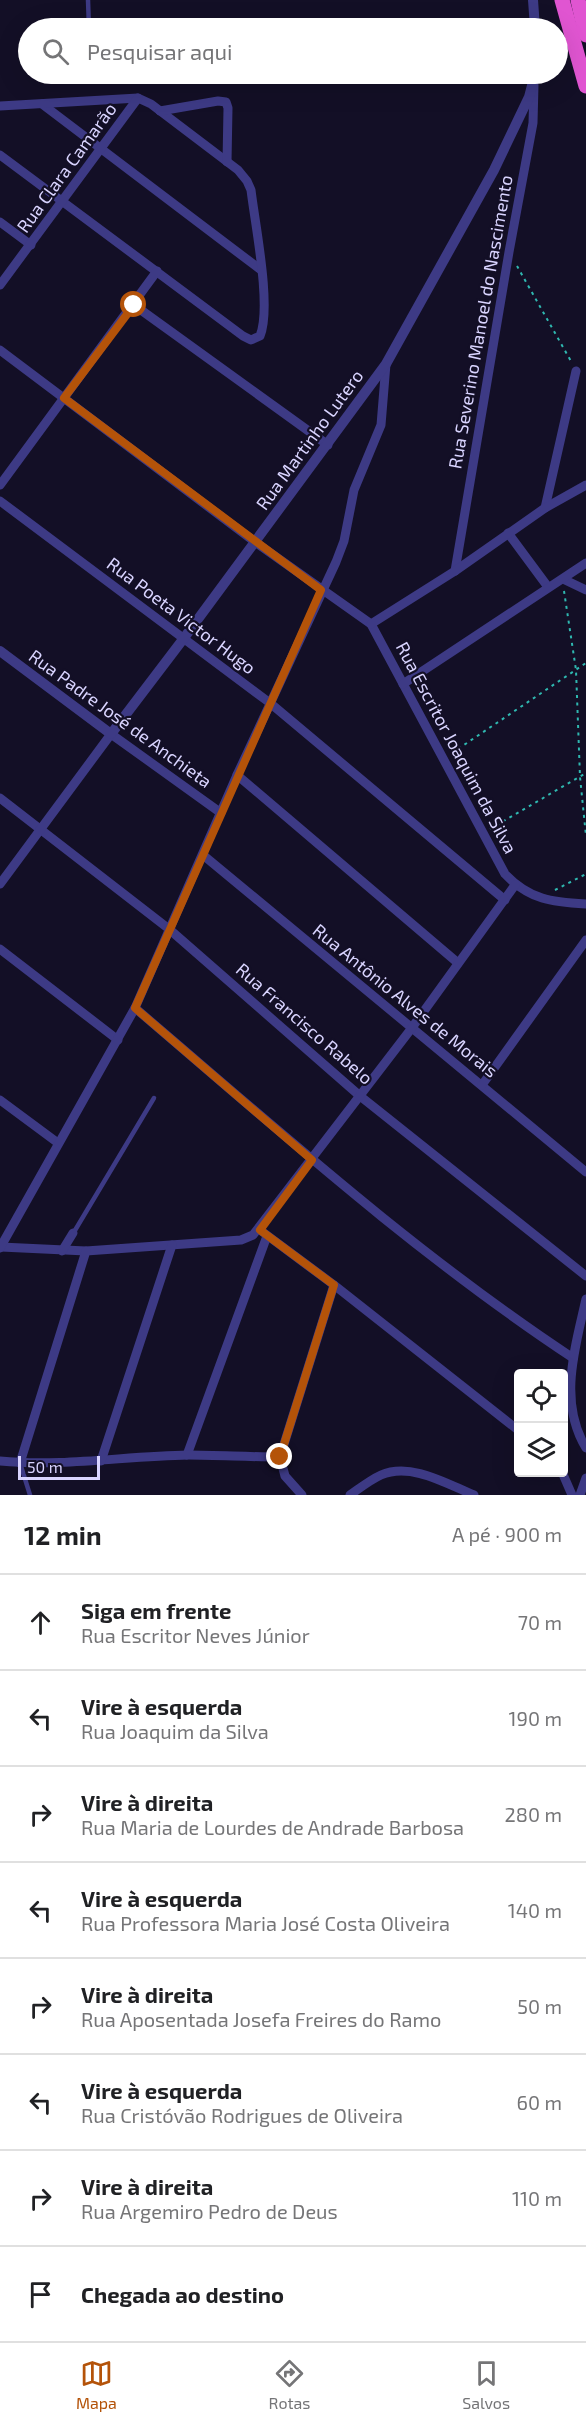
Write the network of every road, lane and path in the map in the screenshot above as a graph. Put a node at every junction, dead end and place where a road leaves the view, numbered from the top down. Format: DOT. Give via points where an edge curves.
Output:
graph roads {
  1 [pos="88,0"];
  2 [pos="533,0"];
  3 [pos="562,0"];
  4 [pos="578,0"];
  5 [pos="89,18"];
  6 [pos="534,18"];
  7 [pos="567,18"];
  8 [pos="568,22"];
  9 [pos="586,35"];
  10 [pos="531,84"];
  11 [pos="534,84"];
  12 [pos="586,86"];
  13 [pos="138,98"];
  14 [pos="42,104"];
  15 [pos="0,106"];
  16 [pos="160,111"];
  17 [pos="102,148"];
  18 [pos="0,155"];
  19 [pos="227,162"];
  20 [pos="63,201"];
  21 [pos="0,222"];
  22 [pos="31,245"];
  23 [pos="509,252"];
  24 [pos="261,270"];
  25 [pos="157,271"];
  26 [pos="0,285"];
  27 [pos="134,305"];
  28 [pos="0,350"];
  29 [pos="386,364"];
  30 [pos="576,371"];
  31 [pos="64,398"];
  32 [pos="328,445"];
  33 [pos="586,484"];
  34 [pos="0,485"];
  35 [pos="0,501"];
  36 [pos="545,508"];
  37 [pos="508,533"];
  38 [pos="255,542"];
  39 [pos="586,563"];
  40 [pos="454,571"];
  41 [pos="563,579"];
  42 [pos="548,587"];
  43 [pos="321,590"];
  44 [pos="586,590"];
  45 [pos="371,624"];
  46 [pos="184,638"];
  47 [pos="0,651"];
  48 [pos="586,663"];
  49 [pos="576,670"];
  50 [pos="404,684"];
  51 [pos="270,703"];
  52 [pos="111,734"];
  53 [pos="442,760"];
  54 [pos="586,773"];
  55 [pos="237,775"];
  56 [pos="580,777"];
  57 [pos="0,798"];
  58 [pos="221,813"];
  59 [pos="42,829"];
  60 [pos="483,834"];
  61 [pos="586,837"];
  62 [pos="204,855"];
  63 [pos="586,874"];
  64 [pos="0,884"];
  65 [pos="515,885"];
  66 [pos="539,898"];
  67 [pos="505,900"];
  68 [pos="586,904"];
  69 [pos="169,929"];
  70 [pos="586,940"];
  71 [pos="0,949"];
  72 [pos="458,963"];
  73 [pos="135,1008"];
  74 [pos="411,1029"];
  75 [pos="118,1040"];
  76 [pos="482,1085"];
  77 [pos="360,1096"];
  78 [pos="154,1098"];
  79 [pos="0,1100"];
  80 [pos="58,1143"];
  81 [pos="312,1160"];
  82 [pos="586,1172"];
  83 [pos="73,1233"];
  84 [pos="263,1233"];
  85 [pos="172,1245"];
  86 [pos="0,1247"];
  87 [pos="62,1251"];
  88 [pos="86,1251"];
  89 [pos="586,1276"];
  90 [pos="334,1285"];
  91 [pos="586,1299"];
  92 [pos="573,1358"];
  93 [pos="514,1426"];
  94 [pos="586,1448"];
  95 [pos="187,1455"];
  96 [pos="280,1457"];
  97 [pos="0,1461"];
  98 [pos="101,1461"];
  99 [pos="20,1463"];
  100 [pos="564,1477"];
  101 [pos="586,1478"];
  102 [pos="30,1495"];
  103 [pos="302,1495"];
  104 [pos="350,1495"];
  105 [pos="474,1495"];
  106 [pos="572,1495"];
  107 [pos="580,1495"];
  1 -- 5 [label="lane"];
  2 -- 6 [label="street"];
  3 -- 7 [label="highway"];
  4 -- 9 [label="highway"];
  8 -- 12 [label="highway"];
  10 -- 29 [label="street, Rua Martinho Lutero" via="494,170"];
  11 -- 23 [label="street, Rua Severino Manoel do Nascimento" via="533,123"];
  13 -- 14 [label="street"];
  13 -- 16 [label="street"];
  13 -- 17 [label="street, Rua Clara Camarão"];
  14 -- 15 [label="street"];
  14 -- 17 [label="street"];
  16 -- 19 [label="street"];
  16 -- 19 [label="street" via="226,102"];
  17 -- 20 [label="street, Rua Clara Camarão"];
  17 -- 24 [label="street"];
  18 -- 20 [label="street"];
  19 -- 24 [label="street" via="243,175 251,190"];
  20 -- 22 [label="street, Rua Clara Camarão"];
  20 -- 25 [label="street"];
  21 -- 22 [label="street"];
  22 -- 26 [label="street, Rua Clara Camarão"];
  23 -- 30 [label="path"];
  23 -- 40 [label="street, Rua Severino Manoel do Nascimento"];
  24 -- 25 [label="street" via="263,329 251,340"];
  25 -- 27 [label="street"];
  27 -- 31 [label="street"];
  27 -- 32 [label="street"];
  28 -- 31 [label="street"];
  29 -- 32 [label="street, Rua Martinho Lutero"];
  29 -- 43 [label="street" via="381,425 354,490 344,541"];
  30 -- 36 [label="street"];
  31 -- 34 [label="street"];
  31 -- 38 [label="street"];
  32 -- 38 [label="street, Rua Martinho Lutero"];
  33 -- 36 [label="street"];
  35 -- 46 [label="street, Rua Poeta Victor Hugo"];
  36 -- 37 [label="street"];
  37 -- 40 [label="street"];
  37 -- 42 [label="street"];
  38 -- 43 [label="street"];
  38 -- 46 [label="street, Rua Martinho Lutero"];
  39 -- 41 [label="street"];
  40 -- 45 [label="street"];
  41 -- 42 [label="street"];
  41 -- 44 [label="street"];
  41 -- 49 [label="path"];
  42 -- 50 [label="street"];
  43 -- 45 [label="street"];
  43 -- 51 [label="street"];
  45 -- 50 [label="street, Rua Escritor Joaquim da Silva"];
  46 -- 51 [label="street, Rua Poeta Victor Hugo"];
  46 -- 52 [label="street, Rua Martinho Lutero"];
  47 -- 52 [label="street, Rua Padre José de Anchieta"];
  48 -- 49 [label="path"];
  49 -- 53 [label="path"];
  49 -- 56 [label="path"];
  50 -- 53 [label="street, Rua Escritor Joaquim da Silva"];
  51 -- 55 [label="street"];
  51 -- 67 [label="street, Rua Poeta Victor Hugo"];
  52 -- 58 [label="street, Rua Padre José de Anchieta"];
  52 -- 59 [label="street, Rua Martinho Lutero"];
  53 -- 60 [label="street, Rua Escritor Joaquim da Silva"];
  54 -- 56 [label="path"];
  55 -- 58 [label="street"];
  55 -- 72 [label="street"];
  56 -- 60 [label="path"];
  56 -- 61 [label="path"];
  57 -- 59 [label="street, Rua Francisco Rabelo"];
  58 -- 62 [label="street"];
  59 -- 64 [label="street, Rua Martinho Lutero"];
  59 -- 69 [label="street, Rua Francisco Rabelo"];
  60 -- 65 [label="street, Rua Escritor Joaquim da Silva"];
  62 -- 69 [label="street"];
  62 -- 74 [label="street, Rua Antônio Alves de Morais"];
  63 -- 66 [label="path"];
  65 -- 66 [label="street"];
  65 -- 67 [label="street"];
  66 -- 68 [label="street"];
  67 -- 72 [label="street"];
  69 -- 73 [label="street"];
  69 -- 77 [label="street, Rua Francisco Rabelo"];
  70 -- 76 [label="street"];
  71 -- 75 [label="street"];
  72 -- 74 [label="street"];
  73 -- 75 [label="street"];
  73 -- 81 [label="street"];
  74 -- 76 [label="street, Rua Antônio Alves de Morais"];
  74 -- 77 [label="street"];
  75 -- 80 [label="street"];
  76 -- 82 [label="street, Rua Antônio Alves de Morais"];
  77 -- 81 [label="street"];
  77 -- 89 [label="street, Rua Francisco Rabelo"];
  78 -- 83 [label="lane"];
  79 -- 80 [label="street"];
  80 -- 86 [label="street"];
  81 -- 84 [label="street"];
  81 -- 92 [label="street" via="479,1293"];
  83 -- 87 [label="street"];
  84 -- 85 [label="street" via="241,1240"];
  84 -- 90 [label="street"];
  84 -- 95 [label="street"];
  85 -- 88 [label="street"];
  85 -- 98 [label="street"];
  86 -- 87 [label="street"];
  87 -- 88 [label="street"];
  88 -- 99 [label="street"];
  90 -- 93 [label="street"];
  90 -- 96 [label="street"];
  91 -- 92 [label="street"];
  92 -- 94 [label="street" via="570,1410"];
  95 -- 96 [label="street"];
  95 -- 98 [label="street"];
  96 -- 103 [label="street" via="285,1476"];
  97 -- 99 [label="street"];
  98 -- 99 [label="street"];
  99 -- 102 [label="lane"];
  100 -- 106 [label="street"];
  101 -- 107 [label="street"];
  104 -- 105 [label="street" via="394,1471 435,1479"];
}
